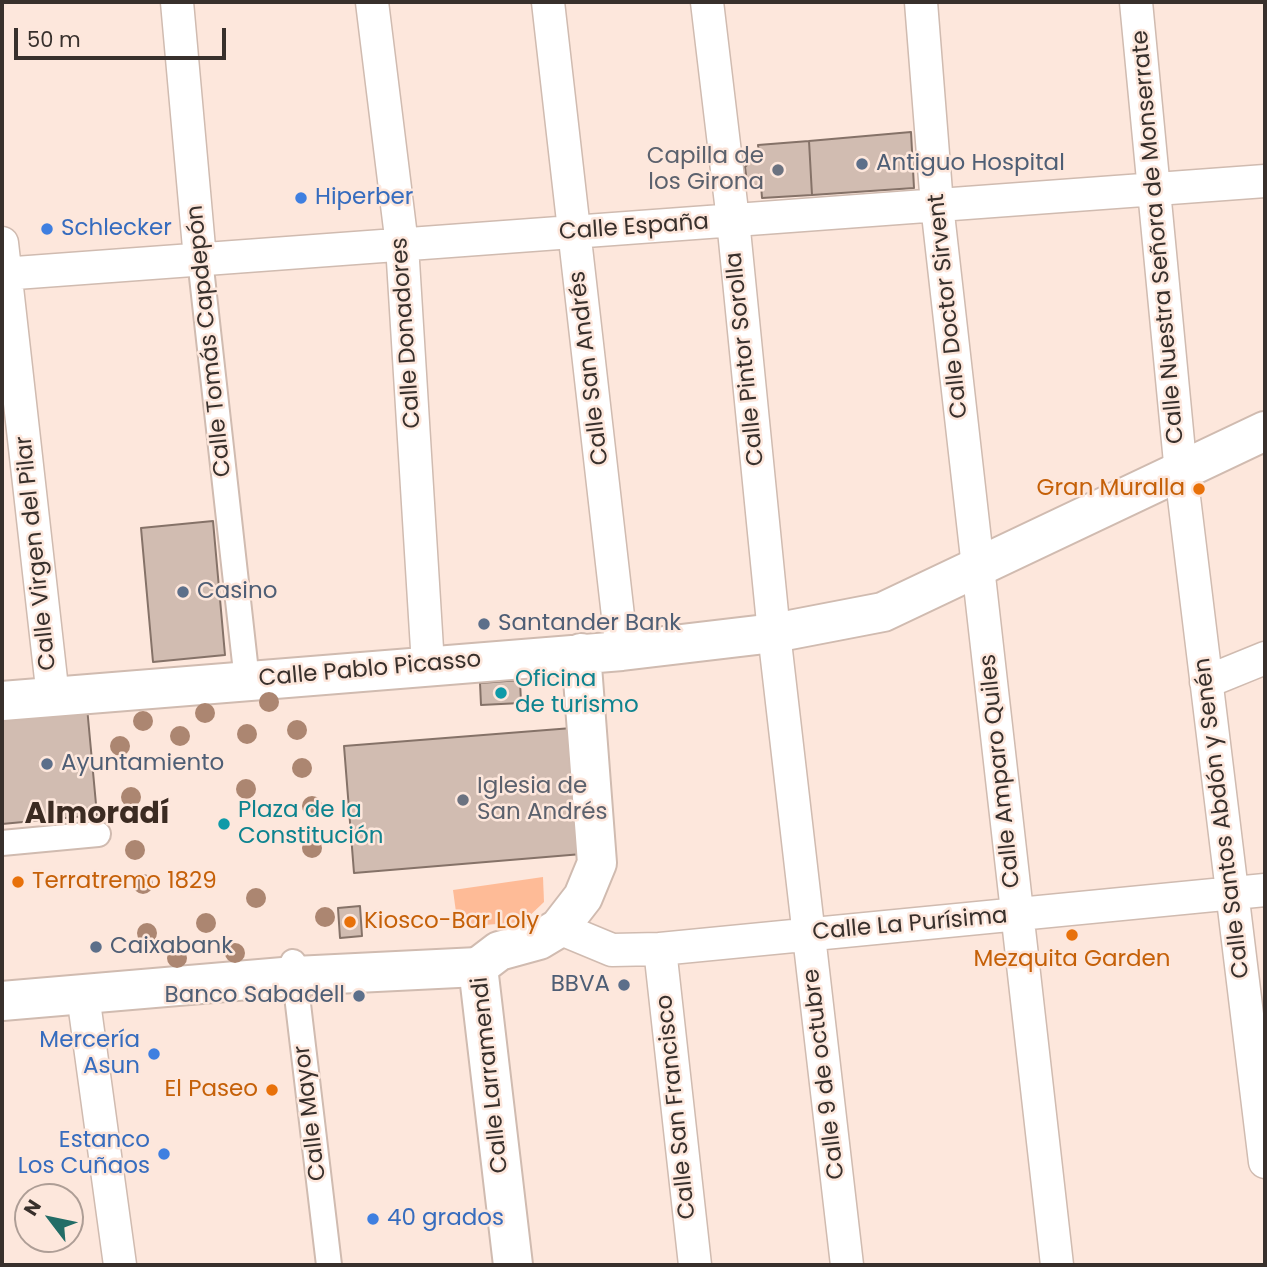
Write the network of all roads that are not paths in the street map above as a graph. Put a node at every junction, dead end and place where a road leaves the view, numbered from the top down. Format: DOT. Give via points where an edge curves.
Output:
graph roads {
  1 [pos="177,2"];
  2 [pos="372,2"];
  3 [pos="548,2"];
  4 [pos="707,2"];
  5 [pos="921,2"];
  6 [pos="1136,2"];
  7 [pos="1265,181"];
  8 [pos="1154,189"];
  9 [pos="937,205"];
  10 [pos="733,220"];
  11 [pos="574,232"];
  12 [pos="402,245"];
  13 [pos="200,259"];
  14 [pos="3,264"];
  15 [pos="1265,431"];
  16 [pos="1181,473"];
  17 [pos="978,568"];
  18 [pos="774,633"];
  19 [pos="622,651"];
  20 [pos="581,653"];
  21 [pos="1265,658"];
  22 [pos="428,665"];
  23 [pos="247,681"];
  24 [pos="1206,682"];
  25 [pos="53,697"];
  26 [pos="2,701"];
  27 [pos="98,834"];
  28 [pos="2,842"];
  29 [pos="1265,890"];
  30 [pos="1232,894"];
  31 [pos="1017,915"];
  32 [pos="559,928"];
  33 [pos="809,935"];
  34 [pos="660,948"];
  35 [pos="478,967"];
  36 [pos="294,969"];
  37 [pos="93,994"];
  38 [pos="2,1001"];
  39 [pos="1265,1163"];
  40 [pos="120,1265"];
  41 [pos="329,1265"];
  42 [pos="513,1265"];
  43 [pos="695,1265"];
  44 [pos="847,1265"];
  45 [pos="1057,1265"];
  1 -- 13 [label="street, Calle Tomás Capdepón"];
  2 -- 12 [label="street, Calle Donadores"];
  3 -- 11 [label="street, Calle San Andrés"];
  4 -- 10 [label="street, Calle Pintor Sorolla"];
  5 -- 9 [label="street, Calle Doctor Sirvent"];
  6 -- 8 [label="street, Calle Nuestra Señora de Monserrate"];
  7 -- 8 [label="street, Calle España"];
  8 -- 9 [label="street, Calle España"];
  8 -- 16 [label="street, Calle Nuestra Señora de Monserrate"];
  9 -- 10 [label="street, Calle España"];
  9 -- 17 [label="street, Calle Doctor Sirvent"];
  10 -- 11 [label="street, Calle España"];
  10 -- 18 [label="street, Calle Pintor Sorolla"];
  11 -- 12 [label="street, Calle España"];
  11 -- 19 [label="street, Calle San Andrés"];
  12 -- 13 [label="street, Calle España"];
  12 -- 22 [label="street, Calle Donadores"];
  13 -- 14 [label="street, Calle España"];
  13 -- 23 [label="street, Calle Tomás Capdepón"];
  14 -- 25 [label="street, Calle Virgen del Pilar"];
  15 -- 16 [label="main road, Calle Pablo Picasso"];
  16 -- 17 [label="main road, Calle Pablo Picasso"];
  16 -- 24 [label="street, Calle Santos Abdón y Senén"];
  17 -- 18 [label="main road, Calle Pablo Picasso" via="883,612"];
  17 -- 31 [label="street, Calle Amparo Quiles"];
  18 -- 19 [label="main road, Calle Pablo Picasso"];
  18 -- 33 [label="street, Calle 9 de octubre"];
  19 -- 20 [label="main road, Calle Pablo Picasso"];
  20 -- 22 [label="main road, Calle Pablo Picasso"];
  20 -- 32 [label="main road, Calle Larramendi" via="597,863 583,897"];
  21 -- 24 [label="street"];
  22 -- 23 [label="main road, Calle Pablo Picasso"];
  23 -- 25 [label="main road, Calle Pablo Picasso"];
  24 -- 30 [label="street, Calle Santos Abdón y Senén"];
  25 -- 26 [label="main road, Calle Pablo Picasso"];
  27 -- 28 [label="street"];
  29 -- 30 [label="street, Calle La Purísima"];
  30 -- 31 [label="street, Calle La Purísima"];
  30 -- 39 [label="street, Calle Santos Abdón y Senén"];
  31 -- 33 [label="street, Calle La Purísima"];
  31 -- 45 [label="street, Calle Amparo Quiles"];
  32 -- 34 [label="street, Calle La Purísima" via="612,950"];
  32 -- 35 [label="main road, Calle Larramendi" via="539,940 499,951"];
  33 -- 34 [label="street, Calle La Purísima"];
  33 -- 44 [label="street, Calle 9 de octubre"];
  34 -- 43 [label="street, Calle San Francisco"];
  35 -- 36 [label="main road"];
  35 -- 42 [label="main road, Calle Larramendi"];
  36 -- 37 [label="main road"];
  36 -- 41 [label="street, Calle Mayor"];
  37 -- 38 [label="main road"];
  37 -- 40 [label="street"];
}
